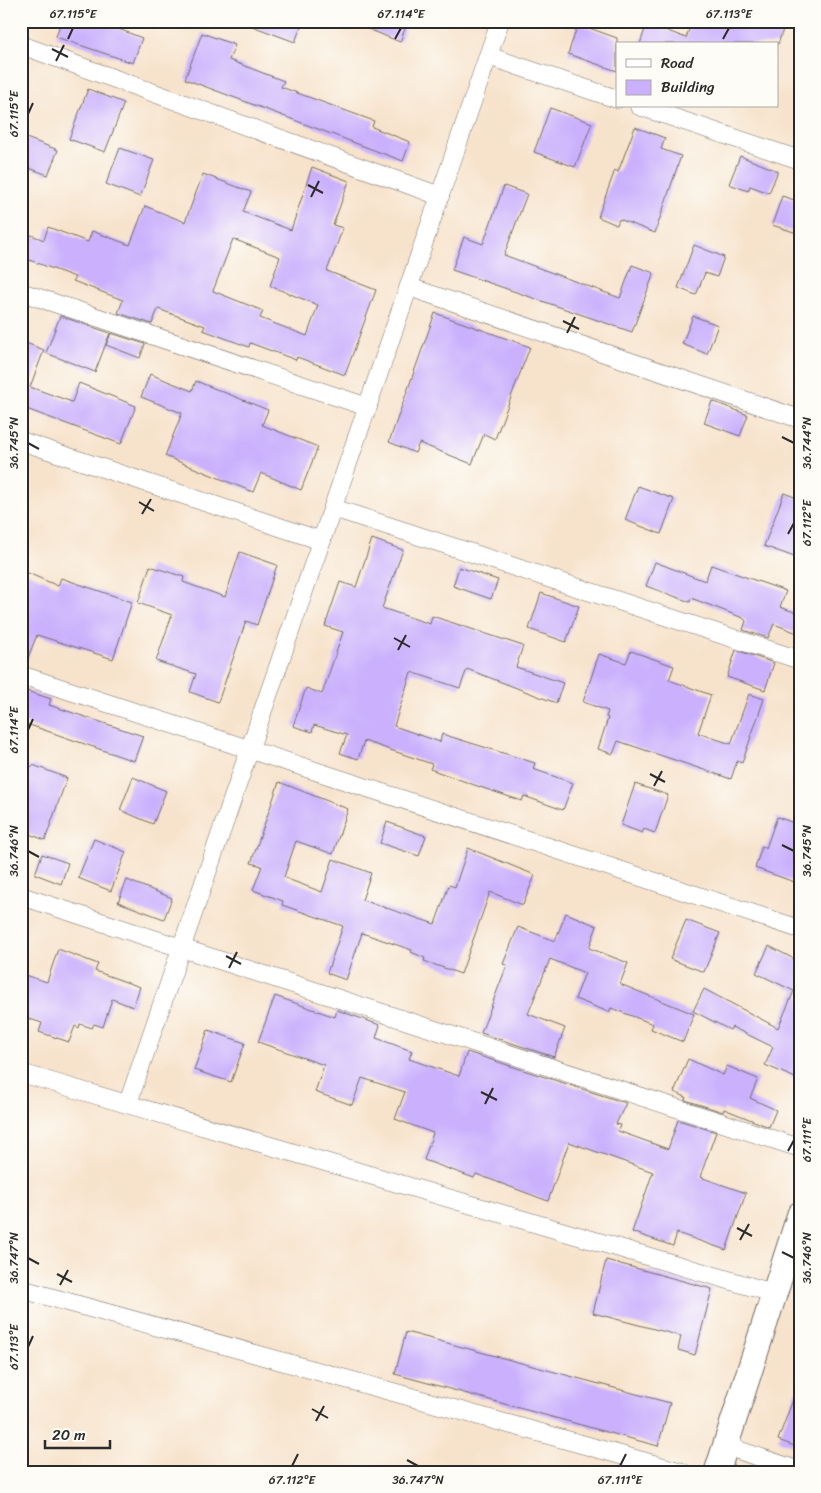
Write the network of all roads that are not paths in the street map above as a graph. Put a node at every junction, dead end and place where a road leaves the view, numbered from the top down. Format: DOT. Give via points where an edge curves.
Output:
graph roads {
  1 [pos="500,21"];
  2 [pos="21,45"];
  3 [pos="488,56"];
  4 [pos="616,99"];
  5 [pos="645,108"];
  6 [pos="800,160"];
  7 [pos="440,196"];
  8 [pos="409,287"];
  9 [pos="21,292"];
  10 [pos="368,407"];
  11 [pos="800,419"];
  12 [pos="21,441"];
  13 [pos="333,508"];
  14 [pos="322,541"];
  15 [pos="800,660"];
  16 [pos="21,675"];
  17 [pos="250,749"];
  18 [pos="21,896"];
  19 [pos="800,929"];
  20 [pos="181,949"];
  21 [pos="21,1073"];
  22 [pos="128,1103"];
  23 [pos="800,1148"];
  24 [pos="799,1218"];
  25 [pos="21,1288"];
  26 [pos="773,1293"];
  27 [pos="726,1446"];
  28 [pos="800,1471"];
  29 [pos="682,1472"];
  30 [pos="717,1472"];
  1 -- 3 [label="street"];
  2 -- 7 [label="street"];
  3 -- 4 [label="street"];
  3 -- 7 [label="street"];
  5 -- 6 [label="street"];
  7 -- 8 [label="street"];
  8 -- 10 [label="street"];
  8 -- 11 [label="street"];
  9 -- 10 [label="street"];
  10 -- 13 [label="street"];
  12 -- 14 [label="street"];
  13 -- 14 [label="street"];
  13 -- 15 [label="street"];
  14 -- 17 [label="street"];
  16 -- 17 [label="street"];
  17 -- 19 [label="street"];
  17 -- 20 [label="street"];
  18 -- 20 [label="street"];
  20 -- 22 [label="street"];
  20 -- 23 [label="street"];
  21 -- 22 [label="street"];
  22 -- 26 [label="street"];
  24 -- 26 [label="street"];
  25 -- 29 [label="street"];
  26 -- 27 [label="street"];
  27 -- 28 [label="street"];
  27 -- 30 [label="street"];
}
